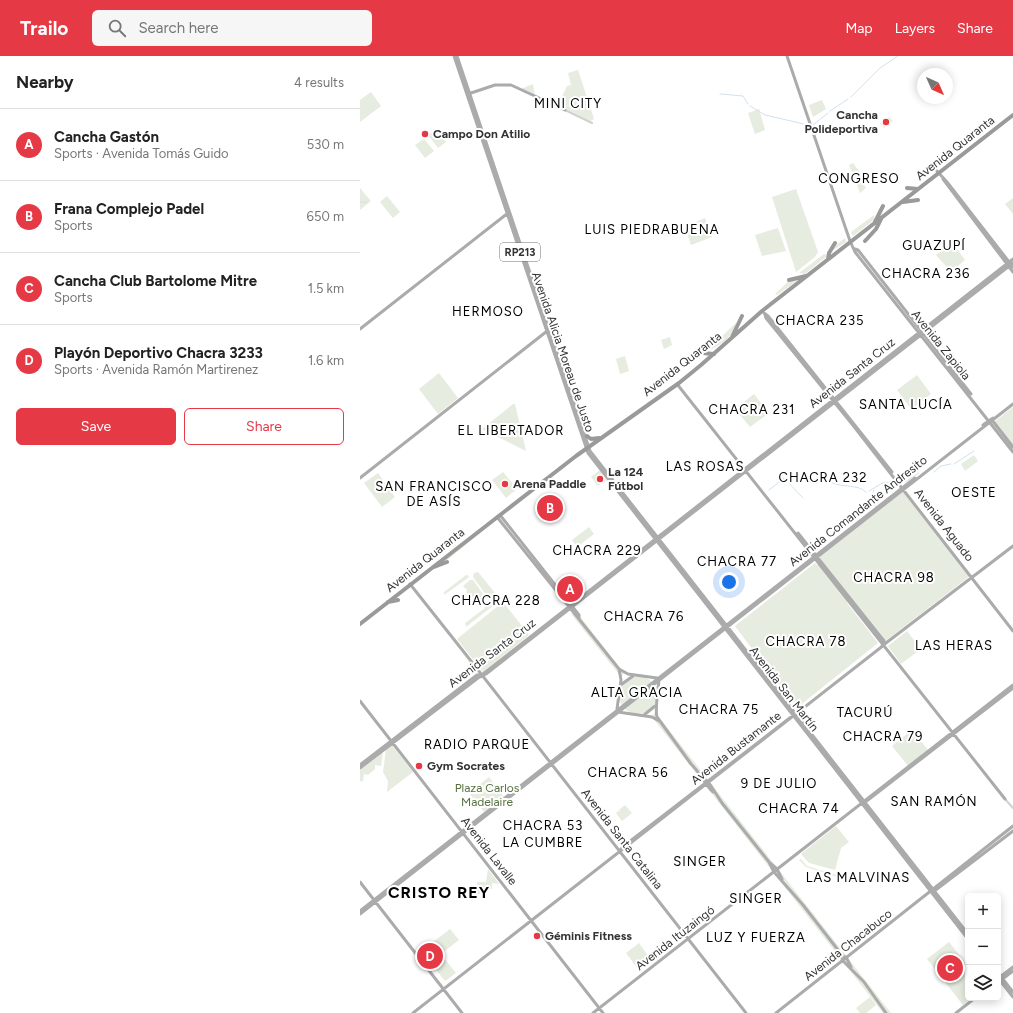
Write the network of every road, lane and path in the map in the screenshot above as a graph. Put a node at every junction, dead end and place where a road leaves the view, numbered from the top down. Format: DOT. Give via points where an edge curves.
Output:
graph roads {
  1 [pos="454,56"];
  2 [pos="457,56"];
  3 [pos="788,56"];
  4 [pos="468,94"];
  5 [pos="565,110"];
  6 [pos="1013,115"];
  7 [pos="592,123"];
  8 [pos="937,172"];
  9 [pos="907,188"];
  10 [pos="918,189"];
  11 [pos="918,200"];
  12 [pos="900,203"];
  13 [pos="883,206"];
  14 [pos="508,213"];
  15 [pos="882,217"];
  16 [pos="875,223"];
  17 [pos="850,241"];
  18 [pos="865,241"];
  19 [pos="836,243"];
  20 [pos="828,259"];
  21 [pos="1013,259"];
  22 [pos="1010,264"];
  23 [pos="1013,272"];
  24 [pos="806,276"];
  25 [pos="788,280"];
  26 [pos="764,313"];
  27 [pos="742,316"];
  28 [pos="360,329"];
  29 [pos="549,329"];
  30 [pos="921,333"];
  31 [pos="731,338"];
  32 [pos="702,353"];
  33 [pos="714,354"];
  34 [pos="678,383"];
  35 [pos="833,401"];
  36 [pos="1013,403"];
  37 [pos="991,421"];
  38 [pos="587,436"];
  39 [pos="601,437"];
  40 [pos="587,447"];
  41 [pos="1012,448"];
  42 [pos="746,469"];
  43 [pos="360,478"];
  44 [pos="903,489"];
  45 [pos="498,516"];
  46 [pos="657,539"];
  47 [pos="1013,546"];
  48 [pos="816,557"];
  49 [pos="447,562"];
  50 [pos="430,569"];
  51 [pos="972,578"];
  52 [pos="409,583"];
  53 [pos="398,600"];
  54 [pos="388,602"];
  55 [pos="570,607"];
  56 [pos="368,618"];
  57 [pos="360,619"];
  58 [pos="360,624"];
  59 [pos="726,627"];
  60 [pos="1013,631"];
  61 [pos="884,645"];
  62 [pos="619,669"];
  63 [pos="482,675"];
  64 [pos="635,675"];
  65 [pos="646,676"];
  66 [pos="659,679"];
  67 [pos="654,683"];
  68 [pos="1013,685"];
  69 [pos="621,686"];
  70 [pos="1013,688"];
  71 [pos="659,694"];
  72 [pos="360,701"];
  73 [pos="619,701"];
  74 [pos="656,705"];
  75 [pos="622,708"];
  76 [pos="617,712"];
  77 [pos="630,714"];
  78 [pos="642,715"];
  79 [pos="795,715"];
  80 [pos="659,722"];
  81 [pos="952,734"];
  82 [pos="392,742"];
  83 [pos="551,763"];
  84 [pos="360,765"];
  85 [pos="360,768"];
  86 [pos="707,783"];
  87 [pos="1005,799"];
  88 [pos="864,803"];
  89 [pos="1013,808"];
  90 [pos="1013,826"];
  91 [pos="1013,831"];
  92 [pos="463,832"];
  93 [pos="620,852"];
  94 [pos="769,862"];
  95 [pos="777,869"];
  96 [pos="774,872"];
  97 [pos="782,880"];
  98 [pos="360,882"];
  99 [pos="933,891"];
  100 [pos="375,901"];
  101 [pos="360,911"];
  102 [pos="360,914"];
  103 [pos="532,921"];
  104 [pos="965,930"];
  105 [pos="965,935"];
  106 [pos="688,939"];
  107 [pos="838,950"];
  108 [pos="846,958"];
  109 [pos="843,961"];
  110 [pos="1013,967"];
  111 [pos="852,969"];
  112 [pos="1013,971"];
  113 [pos="1001,977"];
  114 [pos="1001,978"];
  115 [pos="1001,981"];
  116 [pos="1001,982"];
  117 [pos="443,990"];
  118 [pos="1013,992"];
  119 [pos="1013,997"];
  120 [pos="971,1001"];
  121 [pos="599,1008"];
  122 [pos="414,1013"];
  123 [pos="462,1013"];
  124 [pos="593,1013"];
  125 [pos="603,1013"];
  126 [pos="746,1013"];
  127 [pos="776,1013"];
  128 [pos="886,1013"];
  129 [pos="956,1013"];
  1 -- 4 [label="main road, Avenida Alicia Moreau de Justo / RP213"];
  2 -- 4 [label="main road, Avenida Alicia Moreau de Justo / RP213"];
  3 -- 17 [label="main road, Avenida Zapiola"];
  4 -- 5 [label="main road" via="494,85 512,85"];
  4 -- 14 [label="main road, Avenida Alicia Moreau de Justo / RP213"];
  5 -- 7 [label="street"];
  6 -- 8 [label="highway, Avenida Quaranta"];
  8 -- 10 [label="highway, Avenida Quaranta"];
  8 -- 22 [label="main road"];
  9 -- 10 [label="highway"];
  10 -- 12 [label="highway, Avenida Quaranta"];
  11 -- 12 [label="highway"];
  12 -- 15 [label="highway, Avenida Quaranta"];
  13 -- 16 [label="highway"];
  14 -- 28 [label="main road"];
  14 -- 29 [label="main road, Avenida Alicia Moreau de Justo / RP213"];
  15 -- 16 [label="highway, Avenida Quaranta"];
  15 -- 18 [label="highway" via="876,229"];
  16 -- 17 [label="highway, Avenida Quaranta"];
  17 -- 20 [label="highway, Avenida Quaranta"];
  17 -- 30 [label="main road, Avenida Zapiola"];
  19 -- 20 [label="highway"];
  20 -- 24 [label="highway, Avenida Quaranta"];
  21 -- 22 [label="main road, Avenida Santa Cruz"];
  22 -- 23 [label="main road"];
  22 -- 30 [label="main road, Avenida Santa Cruz"];
  24 -- 25 [label="highway"];
  24 -- 26 [label="highway, Avenida Quaranta"];
  26 -- 31 [label="highway, Avenida Quaranta"];
  26 -- 35 [label="main road, Avenida Aguado"];
  27 -- 31 [label="highway"];
  29 -- 40 [label="main road, Avenida Alicia Moreau de Justo / RP213"];
  29 -- 43 [label="main road"];
  30 -- 35 [label="main road, Avenida Santa Cruz"];
  30 -- 37 [label="main road, Avenida Zapiola"];
  31 -- 33 [label="highway, Avenida Quaranta"];
  32 -- 33 [label="highway"];
  33 -- 34 [label="highway, Avenida Quaranta"];
  34 -- 39 [label="highway, Avenida Quaranta"];
  34 -- 42 [label="main road"];
  35 -- 42 [label="main road, Avenida Santa Cruz"];
  35 -- 44 [label="main road, Avenida Aguado"];
  36 -- 37 [label="main road, Avenida Comandante Andresito"];
  37 -- 41 [label="main road, Avenida Zapiola"];
  37 -- 44 [label="main road, Avenida Comandante Andresito"];
  38 -- 39 [label="highway" via="591,440"];
  39 -- 40 [label="highway, Avenida Quaranta"];
  40 -- 45 [label="highway, Avenida Quaranta"];
  40 -- 46 [label="main road, Avenida San Martín"];
  42 -- 46 [label="main road, Avenida Santa Cruz"];
  42 -- 48 [label="main road"];
  44 -- 48 [label="main road, Avenida Comandante Andresito"];
  44 -- 51 [label="main road, Avenida Aguado"];
  45 -- 50 [label="highway, Avenida Quaranta"];
  45 -- 55 [label="main road"];
  46 -- 55 [label="main road, Avenida Santa Cruz"];
  46 -- 59 [label="main road, Avenida San Martín"];
  47 -- 51 [label="main road, Avenida Bustamante"];
  48 -- 59 [label="main road, Avenida Comandante Andresito"];
  48 -- 61 [label="main road"];
  49 -- 50 [label="highway"];
  50 -- 52 [label="highway, Avenida Quaranta"];
  51 -- 60 [label="main road, Avenida Aguado"];
  51 -- 61 [label="main road, Avenida Bustamante"];
  52 -- 54 [label="highway, Avenida Quaranta"];
  52 -- 63 [label="main road, Avenida Santa Catalina"];
  53 -- 54 [label="highway"];
  54 -- 56 [label="highway, Avenida Quaranta"];
  55 -- 62 [label="main road"];
  55 -- 63 [label="main road, Avenida Santa Cruz"];
  56 -- 57 [label="highway"];
  56 -- 58 [label="highway, Avenida Quaranta"];
  59 -- 66 [label="main road, Avenida Comandante Andresito"];
  59 -- 79 [label="main road, Avenida San Martín"];
  61 -- 79 [label="main road, Avenida Bustamante"];
  61 -- 81 [label="main road"];
  62 -- 64 [label="main road"];
  62 -- 69 [label="main road"];
  63 -- 82 [label="main road, Avenida Santa Cruz"];
  63 -- 83 [label="main road, Avenida Santa Catalina"];
  64 -- 65 [label="main road"];
  64 -- 69 [label="main road"];
  65 -- 66 [label="main road"];
  65 -- 67 [label="main road"];
  66 -- 67 [label="main road, Avenida Comandante Andresito"];
  66 -- 71 [label="main road"];
  67 -- 71 [label="main road"];
  67 -- 75 [label="main road, Avenida Comandante Andresito"];
  68 -- 81 [label="main road, Avenida Ituzaingó"];
  69 -- 73 [label="main road"];
  70 -- 81 [label="main road, Avenida Ituzaingó"];
  71 -- 74 [label="main road"];
  72 -- 82 [label="main road, Avenida Lavalle"];
  73 -- 75 [label="main road"];
  73 -- 76 [label="main road"];
  74 -- 78 [label="main road"];
  74 -- 80 [label="main road"];
  75 -- 76 [label="main road, Avenida Comandante Andresito"];
  75 -- 77 [label="main road"];
  76 -- 77 [label="main road"];
  76 -- 83 [label="main road, Avenida Comandante Andresito"];
  77 -- 78 [label="main road"];
  78 -- 80 [label="main road"];
  79 -- 86 [label="main road, Avenida Bustamante"];
  79 -- 88 [label="main road, Avenida San Martín"];
  80 -- 86 [label="main road"];
  81 -- 87 [label="main road"];
  81 -- 88 [label="main road, Avenida Ituzaingó"];
  82 -- 84 [label="main road, Avenida Santa Cruz"];
  82 -- 85 [label="main road, Avenida Santa Cruz"];
  82 -- 92 [label="main road, Avenida Lavalle"];
  83 -- 92 [label="main road, Avenida Comandante Andresito"];
  83 -- 93 [label="main road, Avenida Santa Catalina"];
  86 -- 93 [label="main road, Avenida Bustamante" via="621,848"];
  86 -- 94 [label="main road"];
  87 -- 89 [label="street"];
  88 -- 95 [label="main road, Avenida Ituzaingó"];
  88 -- 99 [label="main road, Avenida San Martín"];
  90 -- 99 [label="main road, Avenida Chacabuco"];
  91 -- 99 [label="main road, Avenida Chacabuco"];
  92 -- 100 [label="main road, Avenida Comandante Andresito"];
  92 -- 103 [label="main road, Avenida Lavalle"];
  93 -- 103 [label="main road, Avenida Bustamante"];
  93 -- 106 [label="main road, Avenida Santa Catalina"];
  94 -- 95 [label="main road"];
  94 -- 96 [label="main road"];
  95 -- 96 [label="main road, Avenida Ituzaingó"];
  95 -- 97 [label="main road"];
  96 -- 97 [label="main road"];
  96 -- 106 [label="main road, Avenida Ituzaingó"];
  97 -- 107 [label="main road"];
  98 -- 100 [label="main road"];
  99 -- 104 [label="main road, Avenida San Martín"];
  99 -- 105 [label="main road, Avenida San Martín"];
  99 -- 108 [label="main road, Avenida Chacabuco"];
  100 -- 101 [label="main road"];
  100 -- 102 [label="main road"];
  100 -- 117 [label="main road"];
  103 -- 117 [label="main road, Avenida Bustamante"];
  103 -- 121 [label="main road, Avenida Lavalle"];
  106 -- 121 [label="main road, Avenida Ituzaingó"];
  106 -- 126 [label="main road, Avenida Santa Catalina"];
  107 -- 108 [label="main road"];
  107 -- 109 [label="main road"];
  108 -- 109 [label="main road, Avenida Chacabuco"];
  108 -- 111 [label="main road"];
  109 -- 111 [label="main road"];
  109 -- 127 [label="main road, Avenida Chacabuco"];
  110 -- 113 [label="main road"];
  111 -- 128 [label="main road"];
  112 -- 114 [label="main road"];
  115 -- 118 [label="main road"];
  116 -- 119 [label="main road"];
  117 -- 122 [label="main road, Avenida Bustamante"];
  117 -- 123 [label="main road"];
  120 -- 129 [label="main road"];
  121 -- 124 [label="main road, Avenida Ituzaingó"];
  121 -- 125 [label="main road, Avenida Lavalle"];
}
